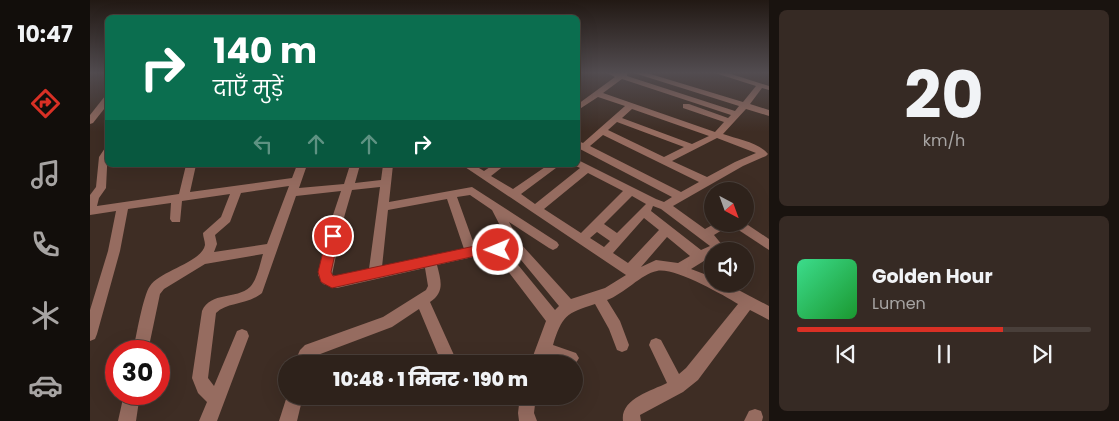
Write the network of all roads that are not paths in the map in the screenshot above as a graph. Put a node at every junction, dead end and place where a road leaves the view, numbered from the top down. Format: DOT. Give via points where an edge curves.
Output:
graph roads {
  1 [pos="662,93"];
  2 [pos="701,93"];
  3 [pos="759,93"];
  4 [pos="597,94"];
  5 [pos="105,102"];
  6 [pos="631,106"];
  7 [pos="744,106"];
  8 [pos="580,107"];
  9 [pos="105,111"];
  10 [pos="98,112"];
  11 [pos="769,114"];
  12 [pos="733,117"];
  13 [pos="616,119"];
  14 [pos="90,122"];
  15 [pos="602,131"];
  16 [pos="717,135"];
  17 [pos="581,146"];
  18 [pos="692,147"];
  19 [pos="105,155"];
  20 [pos="664,161"];
  21 [pos="582,165"];
  22 [pos="191,167"];
  23 [pos="301,167"];
  24 [pos="354,167"];
  25 [pos="388,167"];
  26 [pos="470,167"];
  27 [pos="497,167"];
  28 [pos="552,167"];
  29 [pos="580,167"];
  30 [pos="484,176"];
  31 [pos="708,182"];
  32 [pos="386,183"];
  33 [pos="704,184"];
  34 [pos="294,187"];
  35 [pos="347,187"];
  36 [pos="237,189"];
  37 [pos="630,191"];
  38 [pos="451,195"];
  39 [pos="512,195"];
  40 [pos="180,197"];
  41 [pos="682,197"];
  42 [pos="652,202"];
  43 [pos="123,205"];
  44 [pos="665,206"];
  45 [pos="382,207"];
  46 [pos="497,209"];
  47 [pos="90,210"];
  48 [pos="535,210"];
  49 [pos="644,212"];
  50 [pos="176,218"];
  51 [pos="596,225"];
  52 [pos="667,229"];
  53 [pos="710,232"];
  54 [pos="750,232"];
  55 [pos="705,235"];
  56 [pos="581,240"];
  57 [pos="618,240"];
  58 [pos="769,245"];
  59 [pos="553,246"];
  60 [pos="272,248"];
  61 [pos="471,252"];
  62 [pos="604,255"];
  63 [pos="700,258"];
  64 [pos="201,259"];
  65 [pos="430,261"];
  66 [pos="679,269"];
  67 [pos="375,273"];
  68 [pos="633,273"];
  69 [pos="704,279"];
  70 [pos="732,292"];
  71 [pos="598,297"];
  72 [pos="422,300"];
  73 [pos="749,301"];
  74 [pos="568,306"];
  75 [pos="769,313"];
  76 [pos="554,320"];
  77 [pos="90,334"];
  78 [pos="242,336"];
  79 [pos="143,340"];
  80 [pos="622,345"];
  81 [pos="656,345"];
  82 [pos="543,349"];
  83 [pos="305,355"];
  84 [pos="446,355"];
  85 [pos="541,355"];
  86 [pos="562,355"];
  87 [pos="677,386"];
  88 [pos="216,400"];
  89 [pos="130,405"];
  90 [pos="292,405"];
  91 [pos="527,405"];
  92 [pos="126,421"];
  93 [pos="208,421"];
  94 [pos="288,421"];
  95 [pos="528,421"];
  96 [pos="632,421"];
  1 -- 12 [label="street"];
  2 -- 7 [label="street"];
  3 -- 7 [label="street"];
  4 -- 6 [label="street"];
  4 -- 8 [label="street"];
  5 -- 10 [label="street"];
  6 -- 13 [label="street"];
  6 -- 16 [label="street"];
  7 -- 11 [label="street"];
  7 -- 12 [label="street"];
  9 -- 10 [label="street"];
  10 -- 14 [label="street"];
  12 -- 16 [label="street"];
  13 -- 15 [label="street"];
  13 -- 18 [label="street"];
  15 -- 17 [label="street"];
  15 -- 20 [label="street"];
  16 -- 18 [label="street"];
  16 -- 31 [label="street" via="763,154"];
  17 -- 41 [label="street"];
  18 -- 20 [label="street"];
  19 -- 47 [label="street" via="101,188"];
  20 -- 31 [label="street"];
  21 -- 37 [label="street"];
  22 -- 40 [label="street"];
  23 -- 34 [label="street"];
  24 -- 35 [label="street"];
  25 -- 32 [label="street"];
  26 -- 30 [label="street"];
  27 -- 30 [label="street"];
  28 -- 39 [label="street"];
  29 -- 48 [label="street"];
  30 -- 39 [label="street"];
  32 -- 35 [label="street"];
  32 -- 45 [label="street"];
  33 -- 41 [label="street"];
  34 -- 35 [label="street"];
  34 -- 36 [label="street"];
  34 -- 60 [label="street"];
  35 -- 67 [label="street" via="325,276 332,282"];
  36 -- 40 [label="street"];
  36 -- 64 [label="street" via="226,219 209,233 210,249"];
  37 -- 42 [label="street"];
  37 -- 51 [label="street"];
  38 -- 45 [label="street"];
  38 -- 46 [label="street" via="472,191"];
  38 -- 61 [label="street"];
  39 -- 48 [label="street"];
  40 -- 43 [label="street"];
  40 -- 50 [label="street"];
  41 -- 44 [label="street"];
  42 -- 44 [label="street"];
  42 -- 49 [label="street"];
  43 -- 47 [label="street"];
  43 -- 77 [label="street" via="114,251"];
  44 -- 55 [label="street"];
  45 -- 67 [label="street"];
  46 -- 59 [label="street"];
  46 -- 74 [label="street" via="516,246"];
  48 -- 56 [label="street"];
  49 -- 52 [label="street"];
  49 -- 57 [label="street"];
  51 -- 56 [label="street"];
  51 -- 57 [label="street"];
  52 -- 63 [label="street"];
  52 -- 68 [label="street"];
  53 -- 55 [label="street"];
  54 -- 58 [label="street"];
  55 -- 63 [label="street" via="717,246"];
  56 -- 62 [label="street"];
  57 -- 62 [label="street"];
  60 -- 64 [label="street"];
  60 -- 88 [label="street" via="254,294 214,304 209,311 200,378"];
  61 -- 65 [label="street"];
  61 -- 76 [label="street" via="489,248 498,250"];
  62 -- 68 [label="street"];
  63 -- 66 [label="street"];
  64 -- 79 [label="street" via="154,291"];
  65 -- 67 [label="street"];
  65 -- 72 [label="street" via="435,286"];
  66 -- 68 [label="street" via="656,265"];
  66 -- 69 [label="street"];
  68 -- 71 [label="street" via="609,293"];
  70 -- 73 [label="street"];
  71 -- 74 [label="street"];
  71 -- 80 [label="street"];
  72 -- 83 [label="street" via="387,322 314,348"];
  72 -- 84 [label="street"];
  73 -- 75 [label="street"];
  73 -- 87 [label="street" via="703,362"];
  74 -- 76 [label="street"];
  76 -- 82 [label="street"];
  78 -- 88 [label="street"];
  81 -- 87 [label="street"];
  82 -- 85 [label="street"];
  82 -- 86 [label="street"];
  87 -- 96 [label="street" via="634,409"];
  88 -- 93 [label="street"];
  89 -- 92 [label="street"];
  90 -- 94 [label="street"];
  91 -- 95 [label="street"];
}
